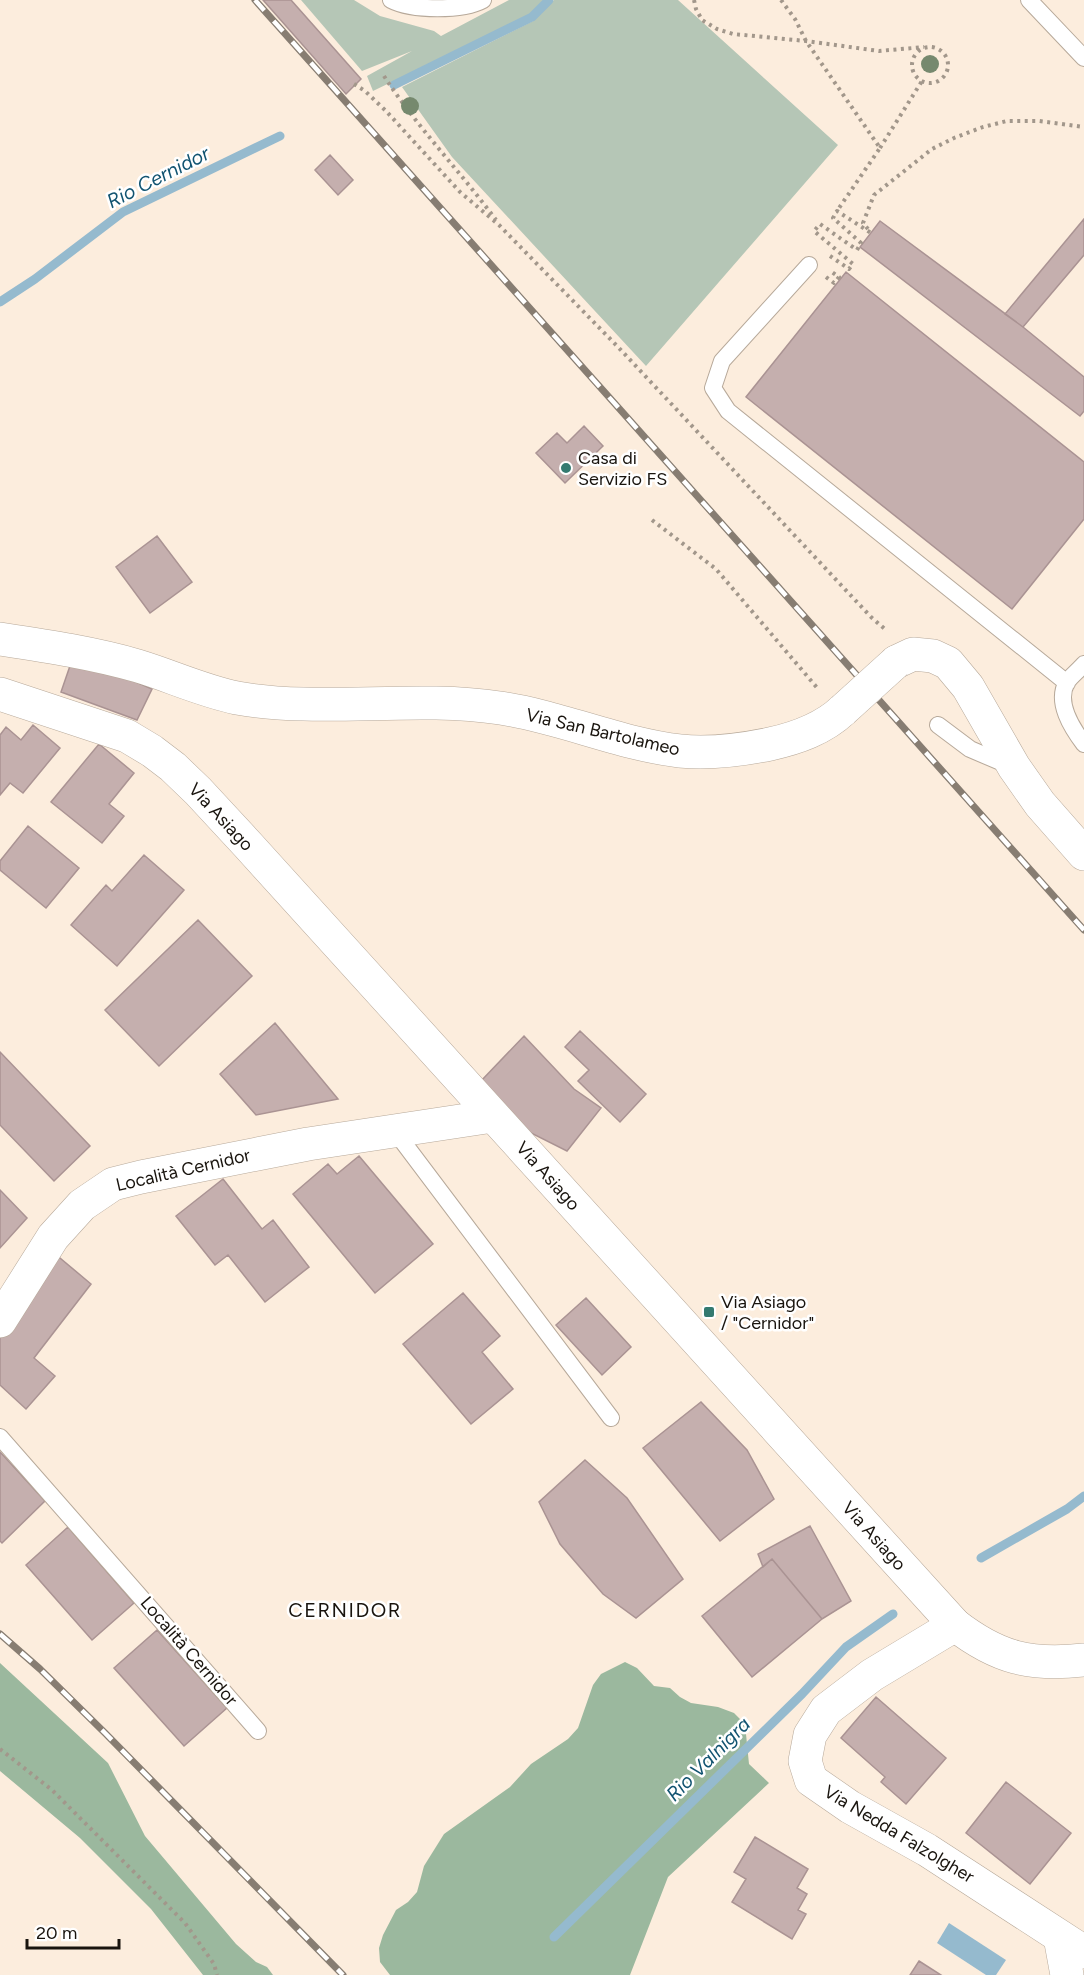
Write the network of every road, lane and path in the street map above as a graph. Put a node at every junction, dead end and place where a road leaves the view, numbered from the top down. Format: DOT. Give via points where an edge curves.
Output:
graph roads {
  1 [pos="391,0"];
  2 [pos="483,0"];
  3 [pos="694,0"];
  4 [pos="781,0"];
  5 [pos="1029,0"];
  6 [pos="806,41"];
  7 [pos="924,47"];
  8 [pos="1084,58"];
  9 [pos="384,76"];
  10 [pos="922,81"];
  11 [pos="354,84"];
  12 [pos="1084,127"];
  13 [pos="880,148"];
  14 [pos="837,211"];
  15 [pos="500,225"];
  16 [pos="824,251"];
  17 [pos="809,265"];
  18 [pos="831,271"];
  19 [pos="652,520"];
  20 [pos="0,639"];
  21 [pos="904,658"];
  22 [pos="1084,664"];
  23 [pos="1067,683"];
  24 [pos="1,697"];
  25 [pos="841,712"];
  26 [pos="938,726"];
  27 [pos="1084,744"];
  28 [pos="1014,767"];
  29 [pos="1084,854"];
  30 [pos="493,1116"];
  31 [pos="394,1130"];
  32 [pos="0,1321"];
  33 [pos="611,1418"];
  34 [pos="0,1437"];
  35 [pos="955,1625"];
  36 [pos="1084,1660"];
  37 [pos="258,1731"];
  38 [pos="0,1749"];
  39 [pos="1072,1944"];
  40 [pos="217,1975"];
  41 [pos="1067,1975"];
  1 -- 2 [label="lane" via="430,9"];
  3 -- 6 [label="path" via="702,20 717,29"];
  4 -- 6 [label="path"];
  5 -- 8 [label="lane"];
  6 -- 7 [label="path" via="879,51"];
  6 -- 13 [label="path"];
  7 -- 10 [label="path" via="915,55 912,67"];
  7 -- 10 [label="path" via="941,50 948,65 940,80"];
  9 -- 15 [label="path"];
  10 -- 13 [label="path"];
  11 -- 15 [label="path" via="386,111 460,192"];
  12 -- 14 [label="path" via="1039,121 1007,121 983,127 932,149 874,195 863,223 871,233"];
  13 -- 14 [label="path"];
  14 -- 16 [label="path" via="833,218 861,243 857,250 820,224 814,231 853,264 849,269"];
  15 -- 21 [label="path" via="871,617"];
  17 -- 18 [label="path" via="834,283 838,277"];
  17 -- 23 [label="lane" via="722,361 714,388 723,404"];
  19 -- 25 [label="path" via="716,569"];
  20 -- 25 [label="street, Via San Bartolameo" via="137,666 237,698 501,708 681,751 747,749 787,740 815,730"];
  21 -- 25 [label="street, Via San Bartolameo, bridge"];
  21 -- 28 [label="street" via="933,656 948,663"];
  22 -- 23 [label="lane"];
  23 -- 27 [label="lane" via="1062,700"];
  24 -- 30 [label="street, Via Asiago" via="127,736 173,767"];
  26 -- 28 [label="lane" via="970,749"];
  28 -- 29 [label="street"];
  30 -- 31 [label="street, Località Cernidor"];
  30 -- 35 [label="street, Via Asiago"];
  31 -- 32 [label="street, Località Cernidor" via="113,1184 82,1205 53,1237"];
  31 -- 33 [label="lane"];
  34 -- 37 [label="lane, Località Cernidor"];
  35 -- 36 [label="street, Via Asiago" via="986,1646 1016,1658 1039,1662"];
  35 -- 39 [label="street, Via Nedda Falzolgher" via="872,1675 826,1710 810,1735 805,1761 811,1780"];
  38 -- 40 [label="path" via="52,1790 185,1923 214,1964"];
  39 -- 41 [label="street, Via Nedda Falzolgher"];
}
